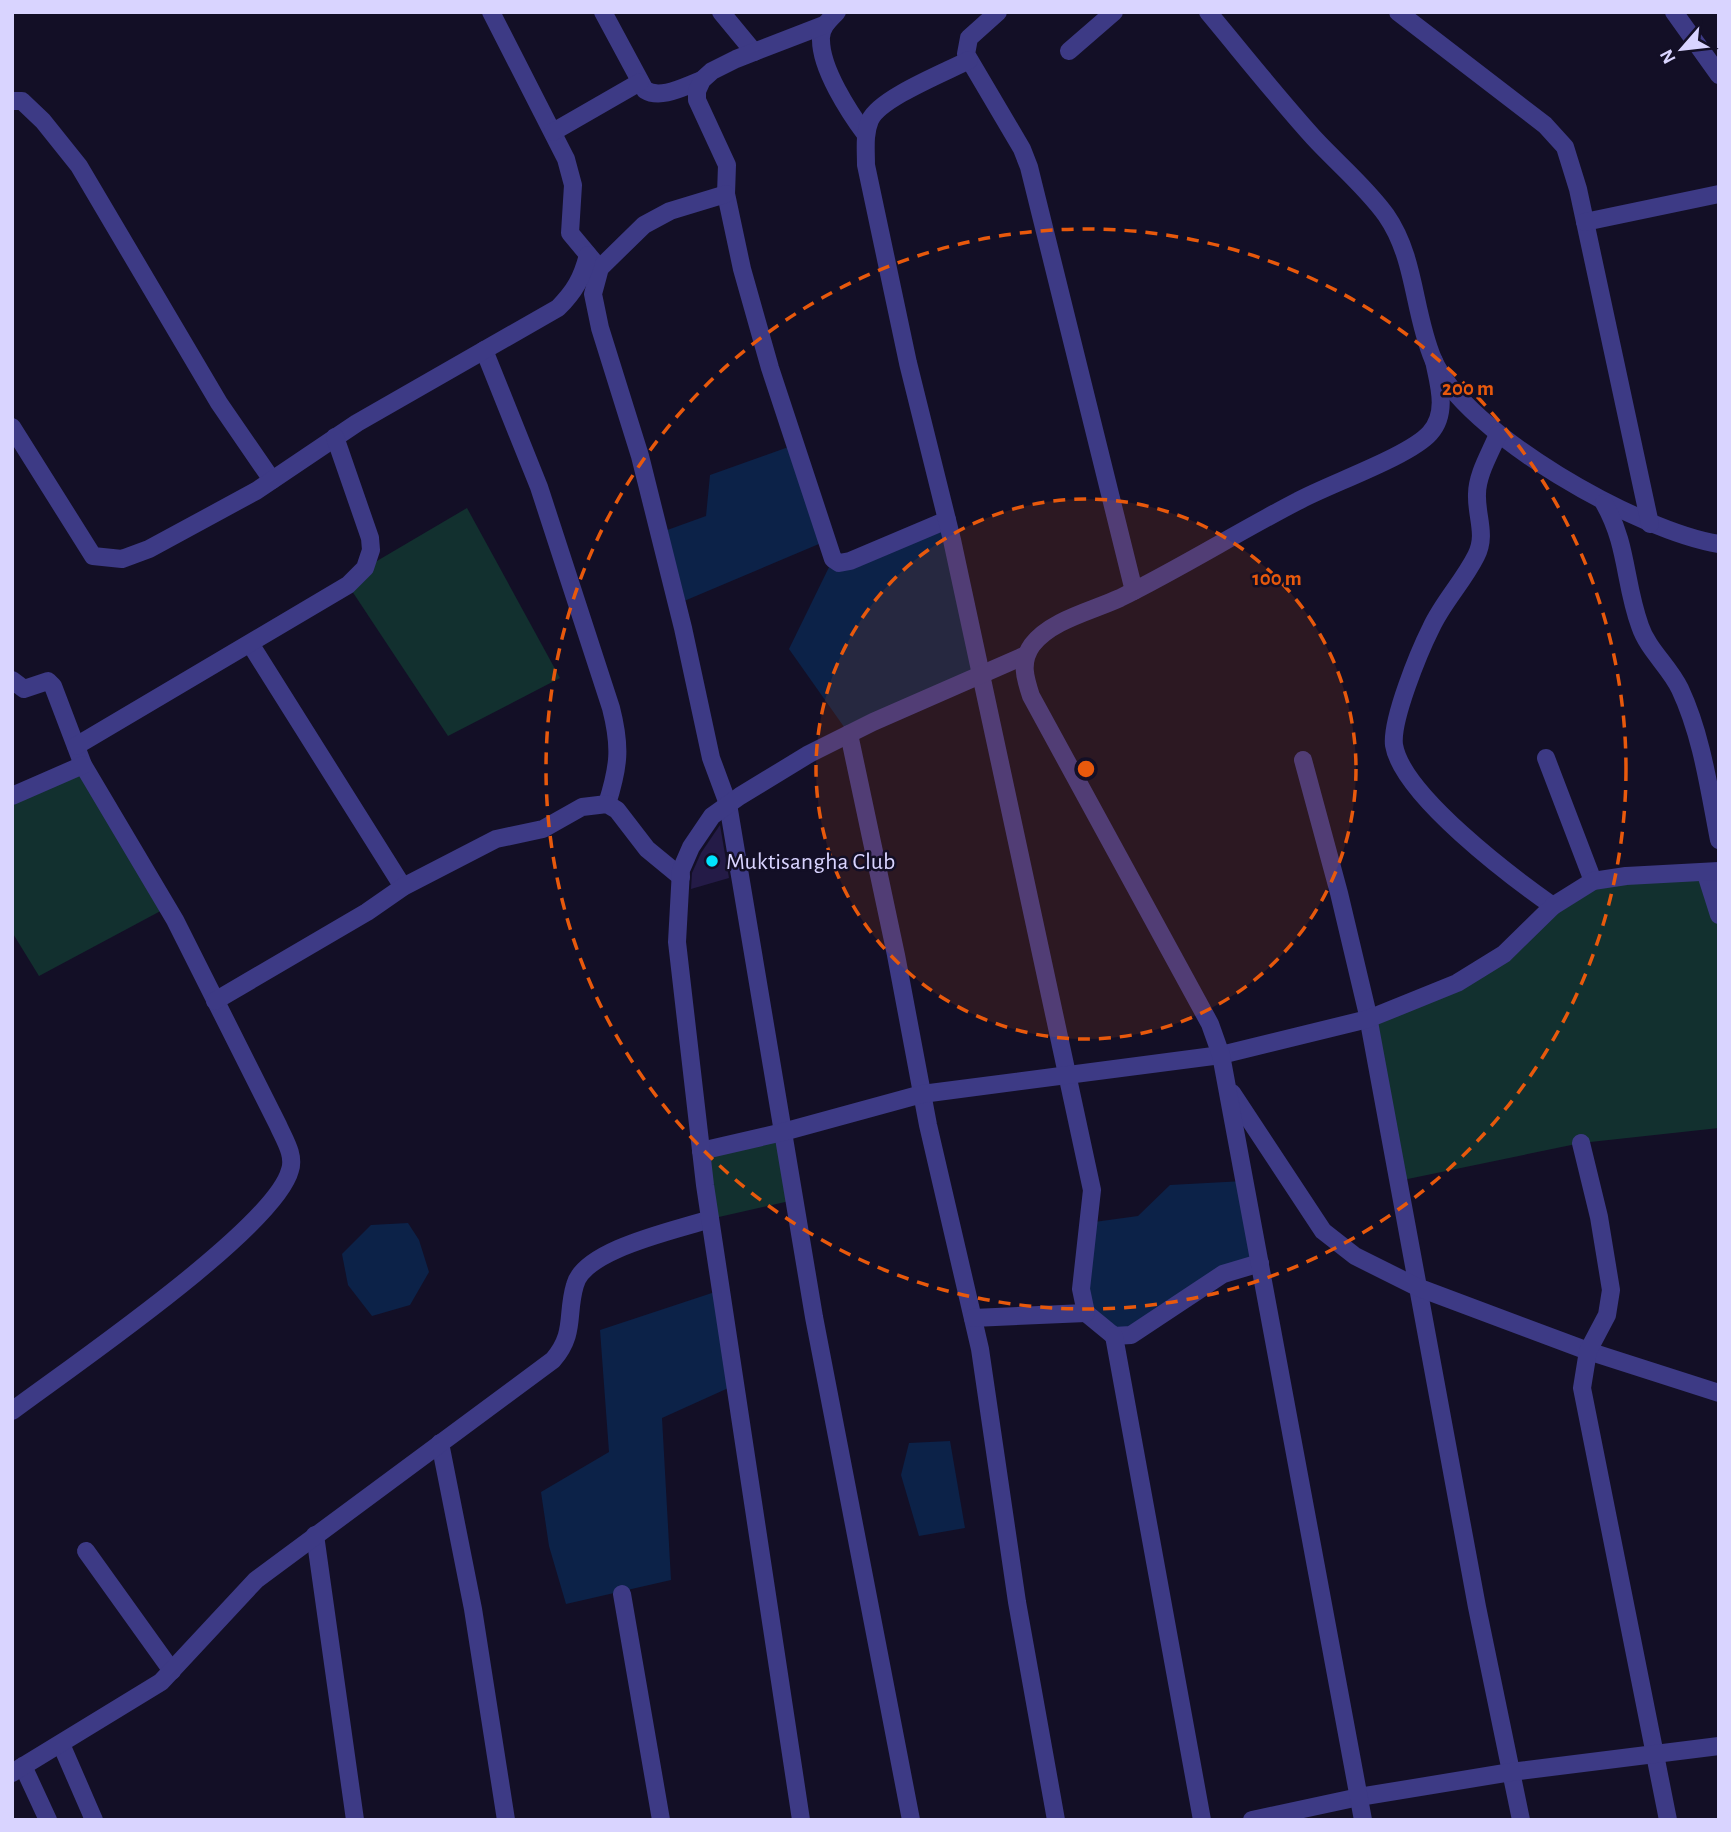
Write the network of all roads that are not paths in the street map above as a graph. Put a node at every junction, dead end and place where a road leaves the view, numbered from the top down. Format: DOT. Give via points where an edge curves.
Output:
graph roads {
  1 [pos="491,12"];
  2 [pos="603,12"];
  3 [pos="721,12"];
  4 [pos="998,12"];
  5 [pos="1114,12"];
  6 [pos="1208,12"];
  7 [pos="1398,12"];
  8 [pos="1674,12"];
  9 [pos="831,19"];
  10 [pos="1069,51"];
  11 [pos="754,52"];
  12 [pos="969,60"];
  13 [pos="1719,75"];
  14 [pos="702,80"];
  15 [pos="639,82"];
  16 [pos="12,100"];
  17 [pos="553,132"];
  18 [pos="866,135"];
  19 [pos="726,194"];
  20 [pos="1719,194"];
  21 [pos="1585,222"];
  22 [pos="594,261"];
  23 [pos="484,350"];
  24 [pos="1434,362"];
  25 [pos="12,427"];
  26 [pos="1498,434"];
  27 [pos="335,437"];
  28 [pos="272,480"];
  29 [pos="1604,503"];
  30 [pos="947,520"];
  31 [pos="1650,524"];
  32 [pos="1719,544"];
  33 [pos="1134,590"];
  34 [pos="251,645"];
  35 [pos="1026,655"];
  36 [pos="979,676"];
  37 [pos="12,680"];
  38 [pos="849,734"];
  39 [pos="76,746"];
  40 [pos="1546,758"];
  41 [pos="1303,760"];
  42 [pos="83,765"];
  43 [pos="12,796"];
  44 [pos="607,804"];
  45 [pos="728,804"];
  46 [pos="1719,840"];
  47 [pos="1712,873"];
  48 [pos="681,877"];
  49 [pos="1593,881"];
  50 [pos="403,887"];
  51 [pos="1553,906"];
  52 [pos="1719,915"];
  53 [pos="215,1000"];
  54 [pos="1368,1019"];
  55 [pos="1221,1055"];
  56 [pos="1067,1076"];
  57 [pos="1226,1083"];
  58 [pos="922,1094"];
  59 [pos="783,1132"];
  60 [pos="1581,1143"];
  61 [pos="701,1151"];
  62 [pos="710,1219"];
  63 [pos="1260,1263"];
  64 [pos="1417,1287"];
  65 [pos="1086,1312"];
  66 [pos="973,1318"];
  67 [pos="1114,1336"];
  68 [pos="1588,1351"];
  69 [pos="1719,1393"];
  70 [pos="12,1410"];
  71 [pos="440,1443"];
  72 [pos="314,1535"];
  73 [pos="86,1551"];
  74 [pos="622,1594"];
  75 [pos="172,1671"];
  76 [pos="61,1744"];
  77 [pos="1719,1746"];
  78 [pos="1656,1756"];
  79 [pos="18,1770"];
  80 [pos="1511,1772"];
  81 [pos="1359,1797"];
  82 [pos="48,1820"];
  83 [pos="94,1820"];
  84 [pos="355,1820"];
  85 [pos="506,1820"];
  86 [pos="661,1820"];
  87 [pos="801,1820"];
  88 [pos="911,1820"];
  89 [pos="1056,1820"];
  90 [pos="1202,1820"];
  91 [pos="1252,1820"];
  92 [pos="1363,1820"];
  93 [pos="1521,1820"];
  94 [pos="1668,1820"];
  1 -- 17 [label="street"];
  2 -- 15 [label="street"];
  3 -- 11 [label="street"];
  4 -- 12 [label="street" via="969,38 965,45"];
  5 -- 10 [label="street"];
  6 -- 24 [label="street" via="1312,136 1385,213 1410,264"];
  7 -- 21 [label="street" via="1558,137 1570,163"];
  8 -- 13 [label="street"];
  9 -- 11 [label="street"];
  9 -- 18 [label="street" via="820,38 824,55 850,114"];
  11 -- 14 [label="street"];
  12 -- 18 [label="street" via="884,105 870,118"];
  12 -- 33 [label="street" via="1029,167"];
  14 -- 15 [label="street" via="652,94"];
  14 -- 19 [label="street" via="698,100 727,165"];
  15 -- 17 [label="street"];
  16 -- 28 [label="street" via="22,101 43,121 79,166 219,403"];
  17 -- 22 [label="street" via="573,185 570,233"];
  18 -- 30 [label="street" via="866,164 880,234"];
  19 -- 22 [label="street" via="656,218"];
  19 -- 30 [label="street" via="770,368 833,559 850,561"];
  20 -- 21 [label="street"];
  21 -- 31 [label="street"];
  22 -- 23 [label="street" via="558,307"];
  22 -- 45 [label="street" via="593,293 600,328 640,456 711,758"];
  23 -- 27 [label="street"];
  23 -- 44 [label="street" via="539,487 611,708 618,768"];
  24 -- 26 [label="street" via="1451,390"];
  24 -- 33 [label="street" via="1440,415 1431,432 1414,446 1298,500 1198,559"];
  25 -- 28 [label="street" via="93,556 122,559 149,549"];
  26 -- 29 [label="street"];
  26 -- 51 [label="street" via="1476,491 1481,544 1443,604 1420,652 1394,746 1413,780 1455,829"];
  27 -- 28 [label="street"];
  27 -- 34 [label="street" via="370,538 365,568 348,585"];
  29 -- 31 [label="street"];
  29 -- 46 [label="street" via="1622,539 1629,588 1648,646 1678,686 1695,723"];
  30 -- 36 [label="street"];
  31 -- 32 [label="street"];
  33 -- 35 [label="street" via="1044,632"];
  34 -- 39 [label="street"];
  34 -- 50 [label="street"];
  35 -- 36 [label="street"];
  35 -- 55 [label="street" via="1031,696 1210,1024"];
  36 -- 38 [label="street"];
  36 -- 56 [label="street"];
  37 -- 39 [label="street" via="24,689 48,681 53,686"];
  38 -- 45 [label="street"];
  38 -- 58 [label="street"];
  39 -- 42 [label="street"];
  40 -- 49 [label="street"];
  41 -- 54 [label="street"];
  42 -- 43 [label="street"];
  42 -- 53 [label="street" via="175,920"];
  44 -- 48 [label="street" via="662,864"];
  44 -- 50 [label="street" via="582,807 542,829 496,839"];
  45 -- 48 [label="street" via="712,816 691,847"];
  45 -- 59 [label="street"];
  47 -- 49 [label="street"];
  47 -- 52 [label="street"];
  48 -- 61 [label="street" via="677,942"];
  49 -- 51 [label="street"];
  50 -- 53 [label="street"];
  51 -- 54 [label="street" via="1492,962 1433,994"];
  53 -- 70 [label="street" via="291,1154 285,1184 255,1221 212,1258"];
  54 -- 55 [label="street"];
  54 -- 64 [label="street"];
  55 -- 56 [label="street"];
  55 -- 57 [label="street"];
  56 -- 58 [label="street"];
  56 -- 65 [label="street" via="1091,1190 1082,1289"];
  57 -- 63 [label="street"];
  57 -- 64 [label="street" via="1323,1231 1355,1256"];
  58 -- 59 [label="street"];
  58 -- 66 [label="street"];
  59 -- 61 [label="street"];
  59 -- 88 [label="street"];
  60 -- 68 [label="street" via="1611,1290 1607,1315"];
  61 -- 62 [label="street"];
  62 -- 71 [label="street" via="616,1250 583,1269 572,1295 568,1337 558,1354"];
  62 -- 87 [label="street"];
  63 -- 67 [label="street" via="1223,1274 1130,1335"];
  63 -- 81 [label="street"];
  64 -- 68 [label="street"];
  64 -- 80 [label="street"];
  65 -- 66 [label="street"];
  65 -- 67 [label="street"];
  66 -- 89 [label="street"];
  67 -- 90 [label="street"];
  68 -- 69 [label="street"];
  68 -- 78 [label="street" via="1582,1388 1587,1424"];
  71 -- 72 [label="street"];
  71 -- 85 [label="street" via="473,1609"];
  72 -- 75 [label="street" via="257,1580"];
  72 -- 84 [label="street"];
  73 -- 75 [label="street"];
  74 -- 86 [label="street"];
  75 -- 76 [label="street" via="132,1702"];
  76 -- 79 [label="street"];
  76 -- 83 [label="street"];
  77 -- 78 [label="street"];
  78 -- 80 [label="street"];
  78 -- 94 [label="street"];
  79 -- 82 [label="street"];
  80 -- 81 [label="street"];
  80 -- 93 [label="street"];
  81 -- 91 [label="street"];
  81 -- 92 [label="street"];
}
